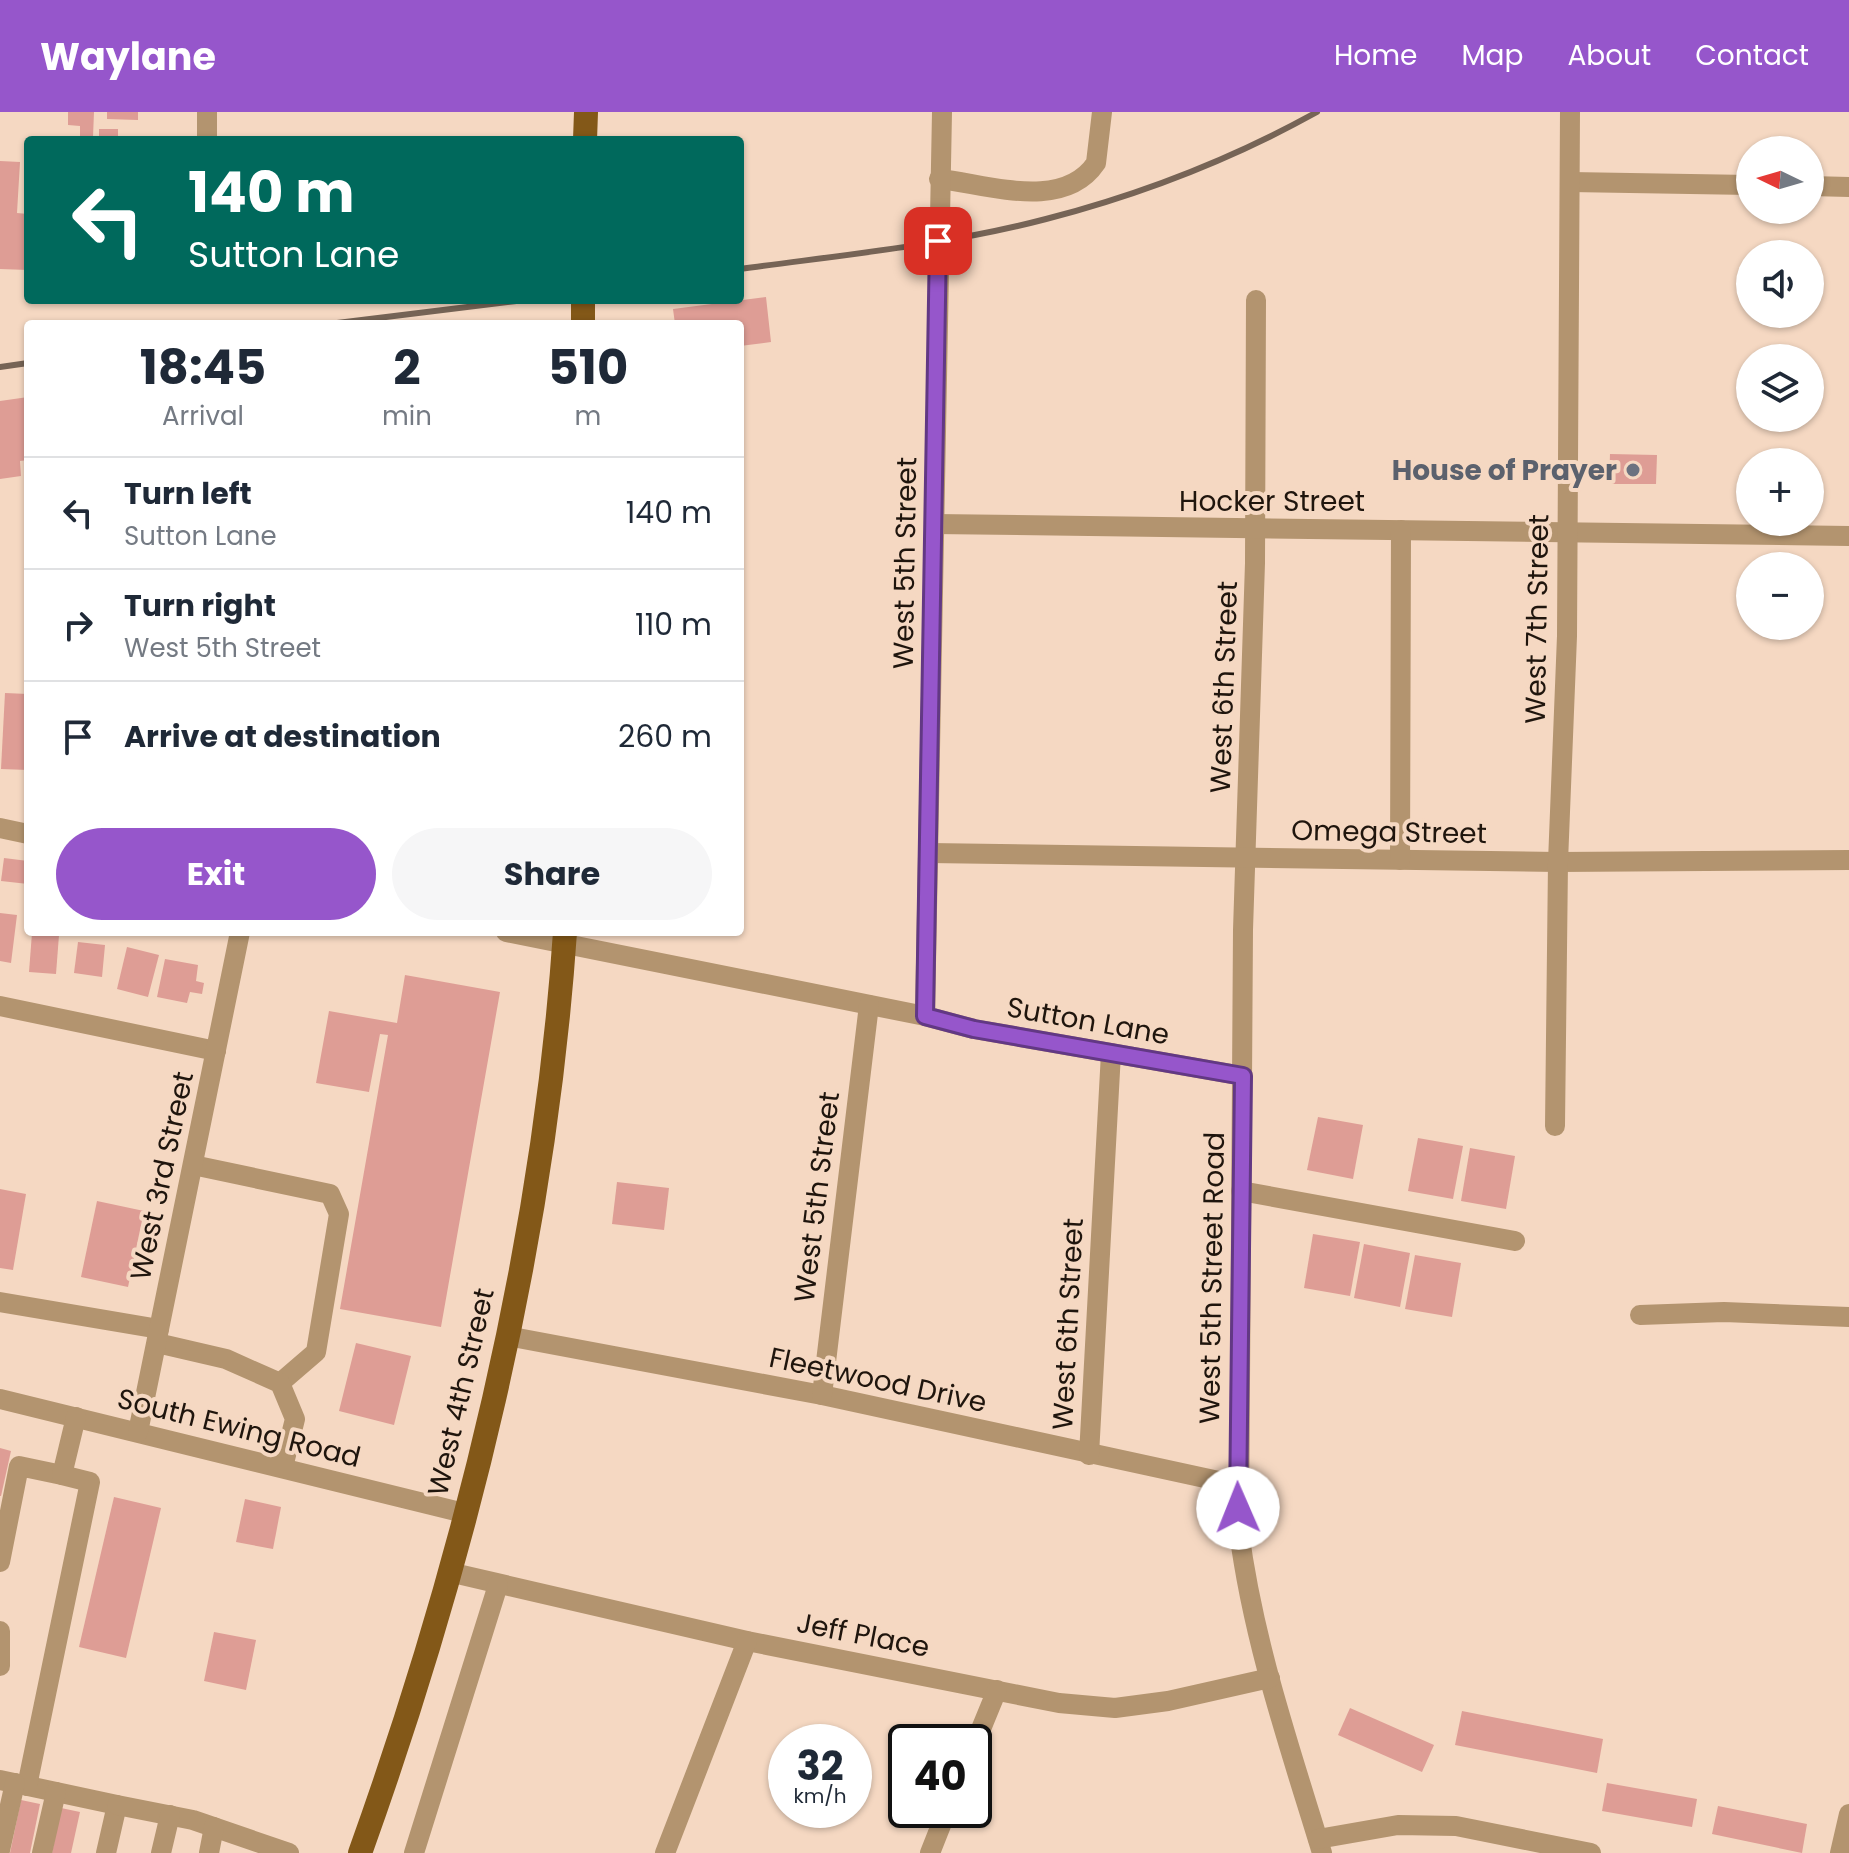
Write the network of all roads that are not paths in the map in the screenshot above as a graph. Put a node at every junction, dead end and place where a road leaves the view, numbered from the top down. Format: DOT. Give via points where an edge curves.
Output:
graph roads {
  1 [pos="207,112"];
  2 [pos="586,112"];
  3 [pos="942,112"];
  4 [pos="1102,112"];
  5 [pos="1570,112"];
  6 [pos="207,136"];
  7 [pos="585,136"];
  8 [pos="939,179"];
  9 [pos="1570,182"];
  10 [pos="1736,185"];
  11 [pos="1824,186"];
  12 [pos="1849,187"];
  13 [pos="1256,300"];
  14 [pos="934,524"];
  15 [pos="1254,530"];
  16 [pos="1401,530"];
  17 [pos="1566,531"];
  18 [pos="1849,536"];
  19 [pos="0,828"];
  20 [pos="24,833"];
  21 [pos="929,853"];
  22 [pos="1247,857"];
  23 [pos="1400,860"];
  24 [pos="1849,860"];
  25 [pos="1558,862"];
  26 [pos="239,936"];
  27 [pos="565,938"];
  28 [pos="869,1005"];
  29 [pos="0,1006"];
  30 [pos="925,1016"];
  31 [pos="216,1051"];
  32 [pos="1111,1053"];
  33 [pos="1243,1076"];
  34 [pos="1555,1126"];
  35 [pos="193,1165"];
  36 [pos="1241,1191"];
  37 [pos="1515,1241"];
  38 [pos="0,1302"];
  39 [pos="1640,1315"];
  40 [pos="1849,1317"];
  41 [pos="158,1336"];
  42 [pos="507,1336"];
  43 [pos="280,1383"];
  44 [pos="822,1395"];
  45 [pos="0,1399"];
  46 [pos="76,1417"];
  47 [pos="138,1432"];
  48 [pos="1089,1455"];
  49 [pos="283,1467"];
  50 [pos="62,1475"];
  51 [pos="1237,1485"];
  52 [pos="464,1513"];
  53 [pos="0,1562"];
  54 [pos="449,1572"];
  55 [pos="498,1585"];
  56 [pos="0,1631"];
  57 [pos="747,1641"];
  58 [pos="0,1666"];
  59 [pos="1270,1678"];
  60 [pos="997,1690"];
  61 [pos="983,1724"];
  62 [pos="14,1783"];
  63 [pos="56,1792"];
  64 [pos="117,1805"];
  65 [pos="1849,1814"];
  66 [pos="170,1815"];
  67 [pos="214,1827"];
  68 [pos="940,1828"];
  69 [pos="1320,1846"];
  70 [pos="0,1850"];
  71 [pos="42,1853"];
  72 [pos="106,1853"];
  73 [pos="161,1853"];
  74 [pos="209,1853"];
  75 [pos="289,1853"];
  76 [pos="360,1853"];
  77 [pos="414,1853"];
  78 [pos="665,1853"];
  79 [pos="930,1853"];
  80 [pos="1591,1853"];
  81 [pos="1840,1853"];
  1 -- 6 [label="street"];
  2 -- 7 [label="main road"];
  3 -- 8 [label="street, West 5th Street"];
  4 -- 8 [label="street" via="1096,163 1074,183 1041,191 1007,190"];
  5 -- 9 [label="street, West 7th Street"];
  8 -- 14 [label="street, West 5th Street"];
  9 -- 10 [label="street"];
  9 -- 17 [label="street, West 7th Street"];
  11 -- 12 [label="street"];
  13 -- 15 [label="street, West 6th Street"];
  14 -- 15 [label="street, Hocker Street"];
  14 -- 21 [label="street, West 5th Street"];
  15 -- 16 [label="street, Hocker Street"];
  15 -- 22 [label="street, West 6th Street"];
  16 -- 17 [label="street, Hocker Street"];
  16 -- 23 [label="street"];
  17 -- 18 [label="street, Hocker Street"];
  17 -- 25 [label="street, West 7th Street"];
  19 -- 20 [label="street"];
  21 -- 22 [label="street, Omega Street"];
  21 -- 30 [label="street, West 5th Street"];
  22 -- 23 [label="street, Omega Street"];
  22 -- 33 [label="street, West 6th Street"];
  23 -- 25 [label="street, Omega Street"];
  24 -- 25 [label="street, Omega Street"];
  25 -- 34 [label="street, West 7th Street"];
  26 -- 31 [label="street, West 3rd Street"];
  27 -- 28 [label="street"];
  27 -- 42 [label="main road, West 4th Street" via="541,1154"];
  28 -- 30 [label="street, Sutton Lane"];
  28 -- 44 [label="street, West 5th Street"];
  29 -- 31 [label="street"];
  30 -- 32 [label="street, Sutton Lane"];
  31 -- 35 [label="street, West 3rd Street"];
  32 -- 33 [label="street, Sutton Lane"];
  32 -- 48 [label="street, West 6th Street"];
  33 -- 36 [label="street, West 5th Street Road"];
  35 -- 41 [label="street, West 3rd Street"];
  35 -- 43 [label="street" via="330,1194 339,1214 316,1352"];
  36 -- 37 [label="street"];
  36 -- 51 [label="street, West 5th Street Road"];
  38 -- 41 [label="street"];
  39 -- 40 [label="street"];
  41 -- 43 [label="street"];
  41 -- 47 [label="street, West 3rd Street"];
  42 -- 44 [label="street, Fleetwood Drive"];
  42 -- 52 [label="main road, West 4th Street"];
  43 -- 49 [label="street" via="295,1419"];
  44 -- 48 [label="street, Fleetwood Drive"];
  45 -- 46 [label="street, South Ewing Road"];
  46 -- 47 [label="street, South Ewing Road"];
  46 -- 50 [label="street"];
  47 -- 49 [label="street, South Ewing Road"];
  48 -- 51 [label="street, Fleetwood Drive"];
  49 -- 52 [label="street, South Ewing Road"];
  50 -- 53 [label="street" via="19,1466"];
  50 -- 62 [label="street" via="90,1482"];
  51 -- 59 [label="street, West 5th Street Road" via="1244,1568"];
  52 -- 54 [label="main road, West 4th Street"];
  54 -- 55 [label="street, Jeff Place"];
  54 -- 76 [label="main road, West 4th Street"];
  55 -- 57 [label="street, Jeff Place"];
  55 -- 77 [label="street"];
  56 -- 58 [label="street"];
  57 -- 60 [label="street, Jeff Place"];
  57 -- 78 [label="street"];
  59 -- 60 [label="street, Jeff Place" via="1115,1708"];
  59 -- 69 [label="street, West 5th Street Road"];
  60 -- 61 [label="street"];
  62 -- 63 [label="street"];
  62 -- 70 [label="street"];
  63 -- 64 [label="street"];
  63 -- 71 [label="street"];
  64 -- 66 [label="street"];
  64 -- 72 [label="street"];
  65 -- 81 [label="street"];
  66 -- 67 [label="street"];
  66 -- 73 [label="street"];
  67 -- 74 [label="street"];
  67 -- 75 [label="street"];
  68 -- 79 [label="street"];
  69 -- 80 [label="street" via="1398,1825 1456,1826"];
}
